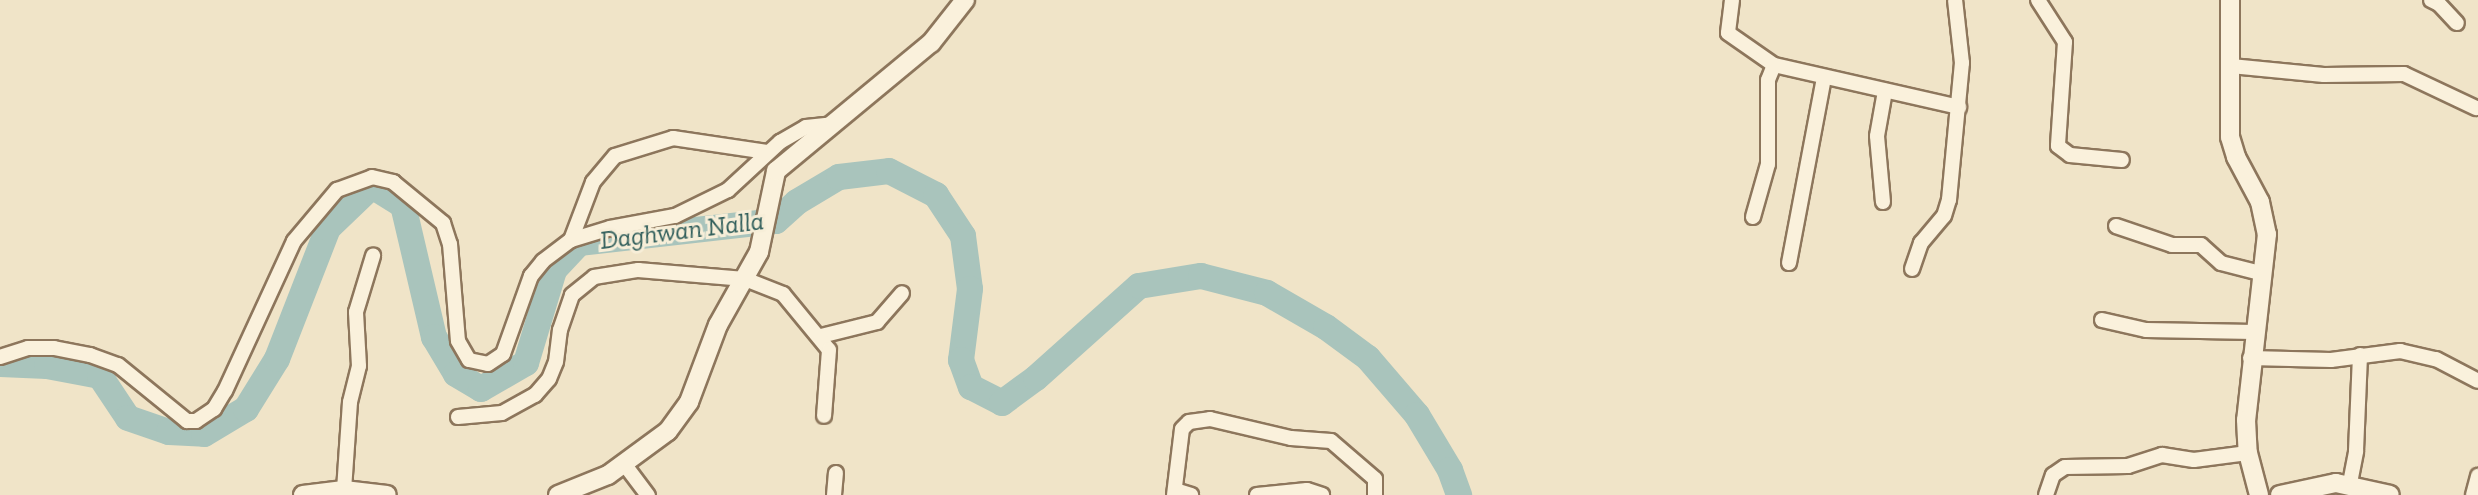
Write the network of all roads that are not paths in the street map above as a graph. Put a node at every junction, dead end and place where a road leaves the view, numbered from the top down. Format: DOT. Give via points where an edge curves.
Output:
graph roads {
  1 [pos="965,0"];
  2 [pos="1732,0"];
  3 [pos="1955,0"];
  4 [pos="2038,0"];
  5 [pos="2229,0"];
  6 [pos="2431,0"];
  7 [pos="2457,23"];
  8 [pos="1774,65"];
  9 [pos="2231,66"];
  10 [pos="1824,78"];
  11 [pos="1885,91"];
  12 [pos="1959,107"];
  13 [pos="2476,108"];
  14 [pos="835,124"];
  15 [pos="767,152"];
  16 [pos="2122,160"];
  17 [pos="1883,202"];
  18 [pos="1753,217"];
  19 [pos="2116,226"];
  20 [pos="571,240"];
  21 [pos="373,256"];
  22 [pos="1788,263"];
  23 [pos="1912,270"];
  24 [pos="2264,274"];
  25 [pos="745,279"];
  26 [pos="902,293"];
  27 [pos="2102,320"];
  28 [pos="2254,332"];
  29 [pos="820,336"];
  30 [pos="2360,355"];
  31 [pos="0,357"];
  32 [pos="2250,358"];
  33 [pos="2478,381"];
  34 [pos="824,416"];
  35 [pos="458,417"];
  36 [pos="2248,453"];
  37 [pos="625,465"];
  38 [pos="836,473"];
  39 [pos="2478,476"];
  40 [pos="2350,483"];
  41 [pos="344,490"];
  42 [pos="1174,492"];
  43 [pos="310,494"];
  44 [pos="387,495"];
  45 [pos="560,495"];
  46 [pos="648,495"];
  47 [pos="834,495"];
  48 [pos="1191,495"];
  49 [pos="1257,495"];
  50 [pos="1322,495"];
  51 [pos="1375,495"];
  52 [pos="2046,495"];
  53 [pos="2259,495"];
  54 [pos="2280,495"];
  55 [pos="2391,495"];
  56 [pos="2473,495"];
  1 -- 14 [label="main road" via="931,43"];
  2 -- 8 [label="street" via="1728,33"];
  3 -- 12 [label="street" via="1962,63"];
  4 -- 16 [label="street" via="2065,42 2058,146 2070,155"];
  5 -- 9 [label="main road"];
  6 -- 7 [label="street"];
  8 -- 10 [label="street"];
  8 -- 18 [label="street" via="1768,80 1768,164"];
  9 -- 13 [label="street" via="2324,75 2404,74"];
  9 -- 24 [label="main road" via="2230,137 2265,217"];
  10 -- 11 [label="street"];
  10 -- 22 [label="street"];
  11 -- 12 [label="street"];
  11 -- 17 [label="street" via="1877,136"];
  12 -- 23 [label="street" via="1947,212 1921,243"];
  14 -- 15 [label="street" via="806,127"];
  14 -- 25 [label="main road" via="776,171 759,252"];
  15 -- 20 [label="street" via="728,190 675,216"];
  15 -- 20 [label="street" via="673,138 615,156 592,182"];
  19 -- 24 [label="street" via="2172,245 2201,246 2222,263"];
  20 -- 31 [label="street" via="543,261 531,276 503,354 488,364 469,360 458,341 450,244 443,223 393,182 372,177 337,190 299,233 263,302 225,390 213,409 196,421 187,421 118,365 90,355 45,348"];
  21 -- 41 [label="street" via="356,312 359,366 350,402"];
  24 -- 28 [label="main road"];
  25 -- 29 [label="street" via="783,294 804,325"];
  25 -- 35 [label="street" via="638,270 594,277 572,295 560,330 556,362 536,395 502,413"];
  25 -- 37 [label="main road" via="718,325 681,415"];
  26 -- 29 [label="street" via="877,322"];
  27 -- 28 [label="street" via="2146,330"];
  28 -- 32 [label="main road"];
  29 -- 34 [label="street" via="829,359"];
  30 -- 32 [label="street" via="2331,360"];
  30 -- 33 [label="street" via="2400,351 2420,354 2451,365"];
  30 -- 40 [label="street" via="2356,450"];
  32 -- 36 [label="main road"];
  36 -- 52 [label="street" via="2194,460 2162,455 2128,466 2065,467 2053,475"];
  36 -- 53 [label="main road"];
  37 -- 45 [label="main road"];
  37 -- 46 [label="street"];
  38 -- 47 [label="street"];
  39 -- 56 [label="street"];
  40 -- 54 [label="main road"];
  40 -- 55 [label="main road"];
  41 -- 43 [label="main road"];
  41 -- 44 [label="main road"];
  42 -- 48 [label="street"];
  42 -- 51 [label="street" via="1182,429 1189,422 1210,419 1291,438 1331,441 1375,478"];
  49 -- 50 [label="street" via="1307,490"];
}
